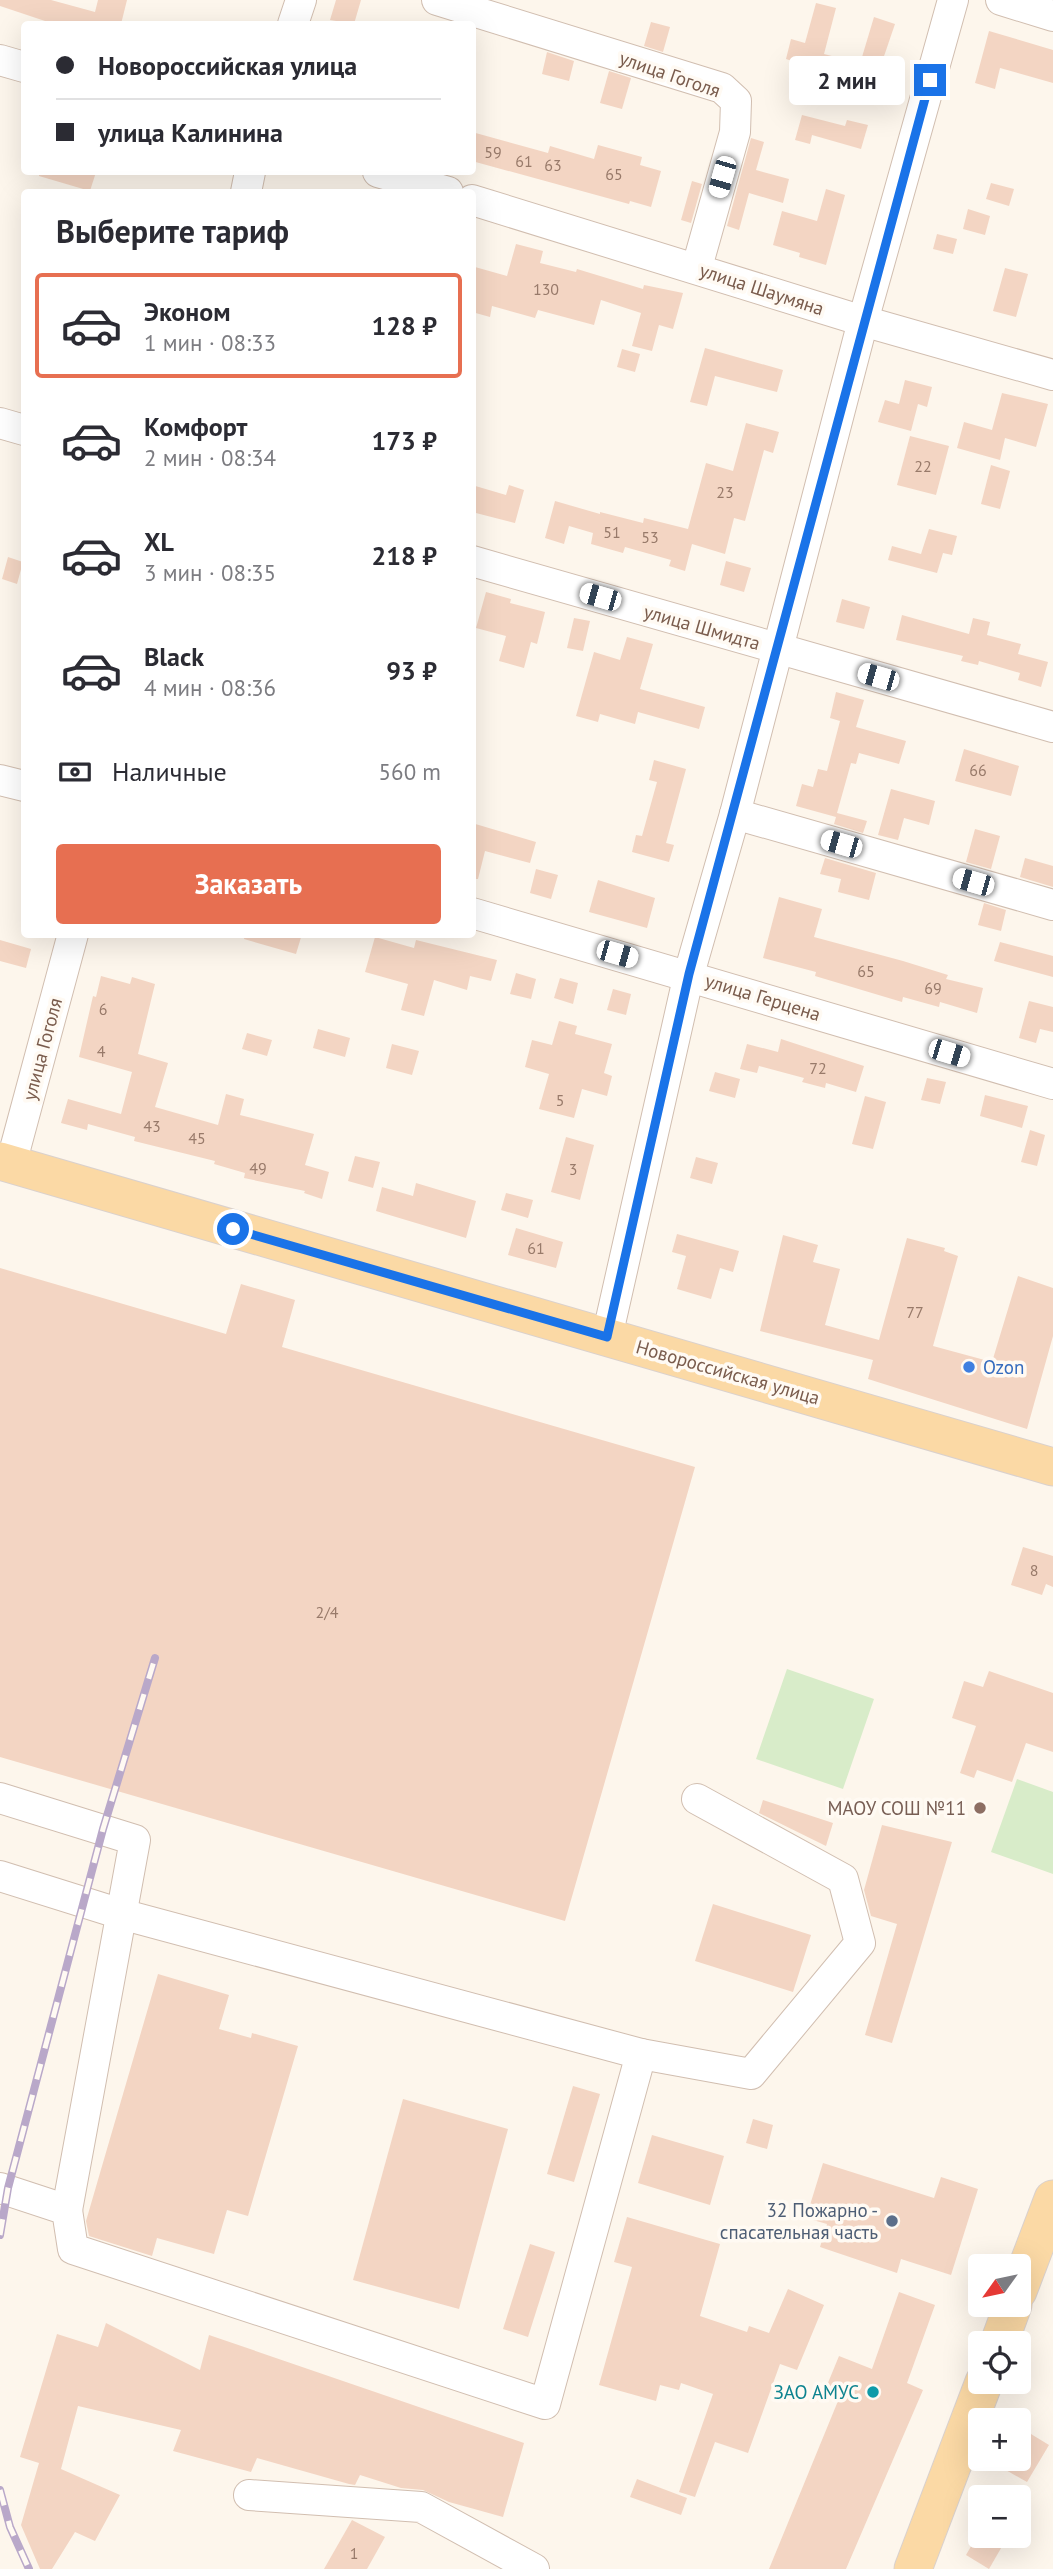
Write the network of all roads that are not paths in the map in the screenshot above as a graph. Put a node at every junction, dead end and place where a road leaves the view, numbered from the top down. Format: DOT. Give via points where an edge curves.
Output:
graph roads {
  1 [pos="301,0"];
  2 [pos="438,0"];
  3 [pos="953,0"];
  4 [pos="1001,0"];
  5 [pos="1053,16"];
  6 [pos="294,21"];
  7 [pos="0,60"];
  8 [pos="21,66"];
  9 [pos="388,175"];
  10 [pos="438,189"];
  11 [pos="476,201"];
  12 [pos="697,267"];
  13 [pos="863,321"];
  14 [pos="1053,375"];
  15 [pos="0,423"];
  16 [pos="21,429"];
  17 [pos="476,562"];
  18 [pos="778,649"];
  19 [pos="1053,727"];
  20 [pos="0,780"];
  21 [pos="21,785"];
  22 [pos="735,814"];
  23 [pos="1053,905"];
  24 [pos="476,914"];
  25 [pos="72,938"];
  26 [pos="689,974"];
  27 [pos="1053,1084"];
  28 [pos="6,1163"];
  29 [pos="607,1337"];
  30 [pos="1053,1467"];
  31 [pos="0,1798"];
  32 [pos="697,1799"];
  33 [pos="0,1876"];
  34 [pos="121,1914"];
  35 [pos="641,2054"];
  36 [pos="0,2188"];
  37 [pos="1053,2199"];
  38 [pos="67,2210"];
  39 [pos="1031,2257"];
  40 [pos="979,2394"];
  41 [pos="249,2495"];
  42 [pos="534,2569"];
  43 [pos="913,2569"];
  1 -- 6 [label="street"];
  2 -- 12 [label="street, улица Гоголя" via="722,88 736,102 735,132"];
  3 -- 13 [label="street"];
  4 -- 5 [label="street"];
  7 -- 8 [label="street"];
  9 -- 10 [label="street"];
  11 -- 12 [label="street, улица Шаумяна"];
  12 -- 13 [label="street, улица Шаумяна"];
  13 -- 14 [label="street, улица Шаумяна"];
  13 -- 18 [label="street"];
  15 -- 16 [label="street"];
  17 -- 18 [label="street, улица Шмидта"];
  18 -- 19 [label="street, улица Шмидта"];
  18 -- 22 [label="street"];
  20 -- 21 [label="street"];
  22 -- 23 [label="street"];
  22 -- 26 [label="street"];
  24 -- 26 [label="street, улица Герцена"];
  25 -- 28 [label="street, улица Гоголя"];
  26 -- 27 [label="street, улица Герцена"];
  26 -- 29 [label="street"];
  28 -- 29 [label="main road, Новороссийская улица"];
  29 -- 30 [label="main road, Новороссийская улица"];
  31 -- 34 [label="street" via="135,1840"];
  32 -- 35 [label="street" via="843,1879 860,1943 751,2074"];
  33 -- 34 [label="street"];
  34 -- 35 [label="street"];
  34 -- 38 [label="street"];
  35 -- 38 [label="street" via="545,2404 73,2249"];
  36 -- 38 [label="street"];
  37 -- 39 [label="main road"];
  40 -- 43 [label="main road"];
  41 -- 42 [label="street" via="421,2507"];
}
